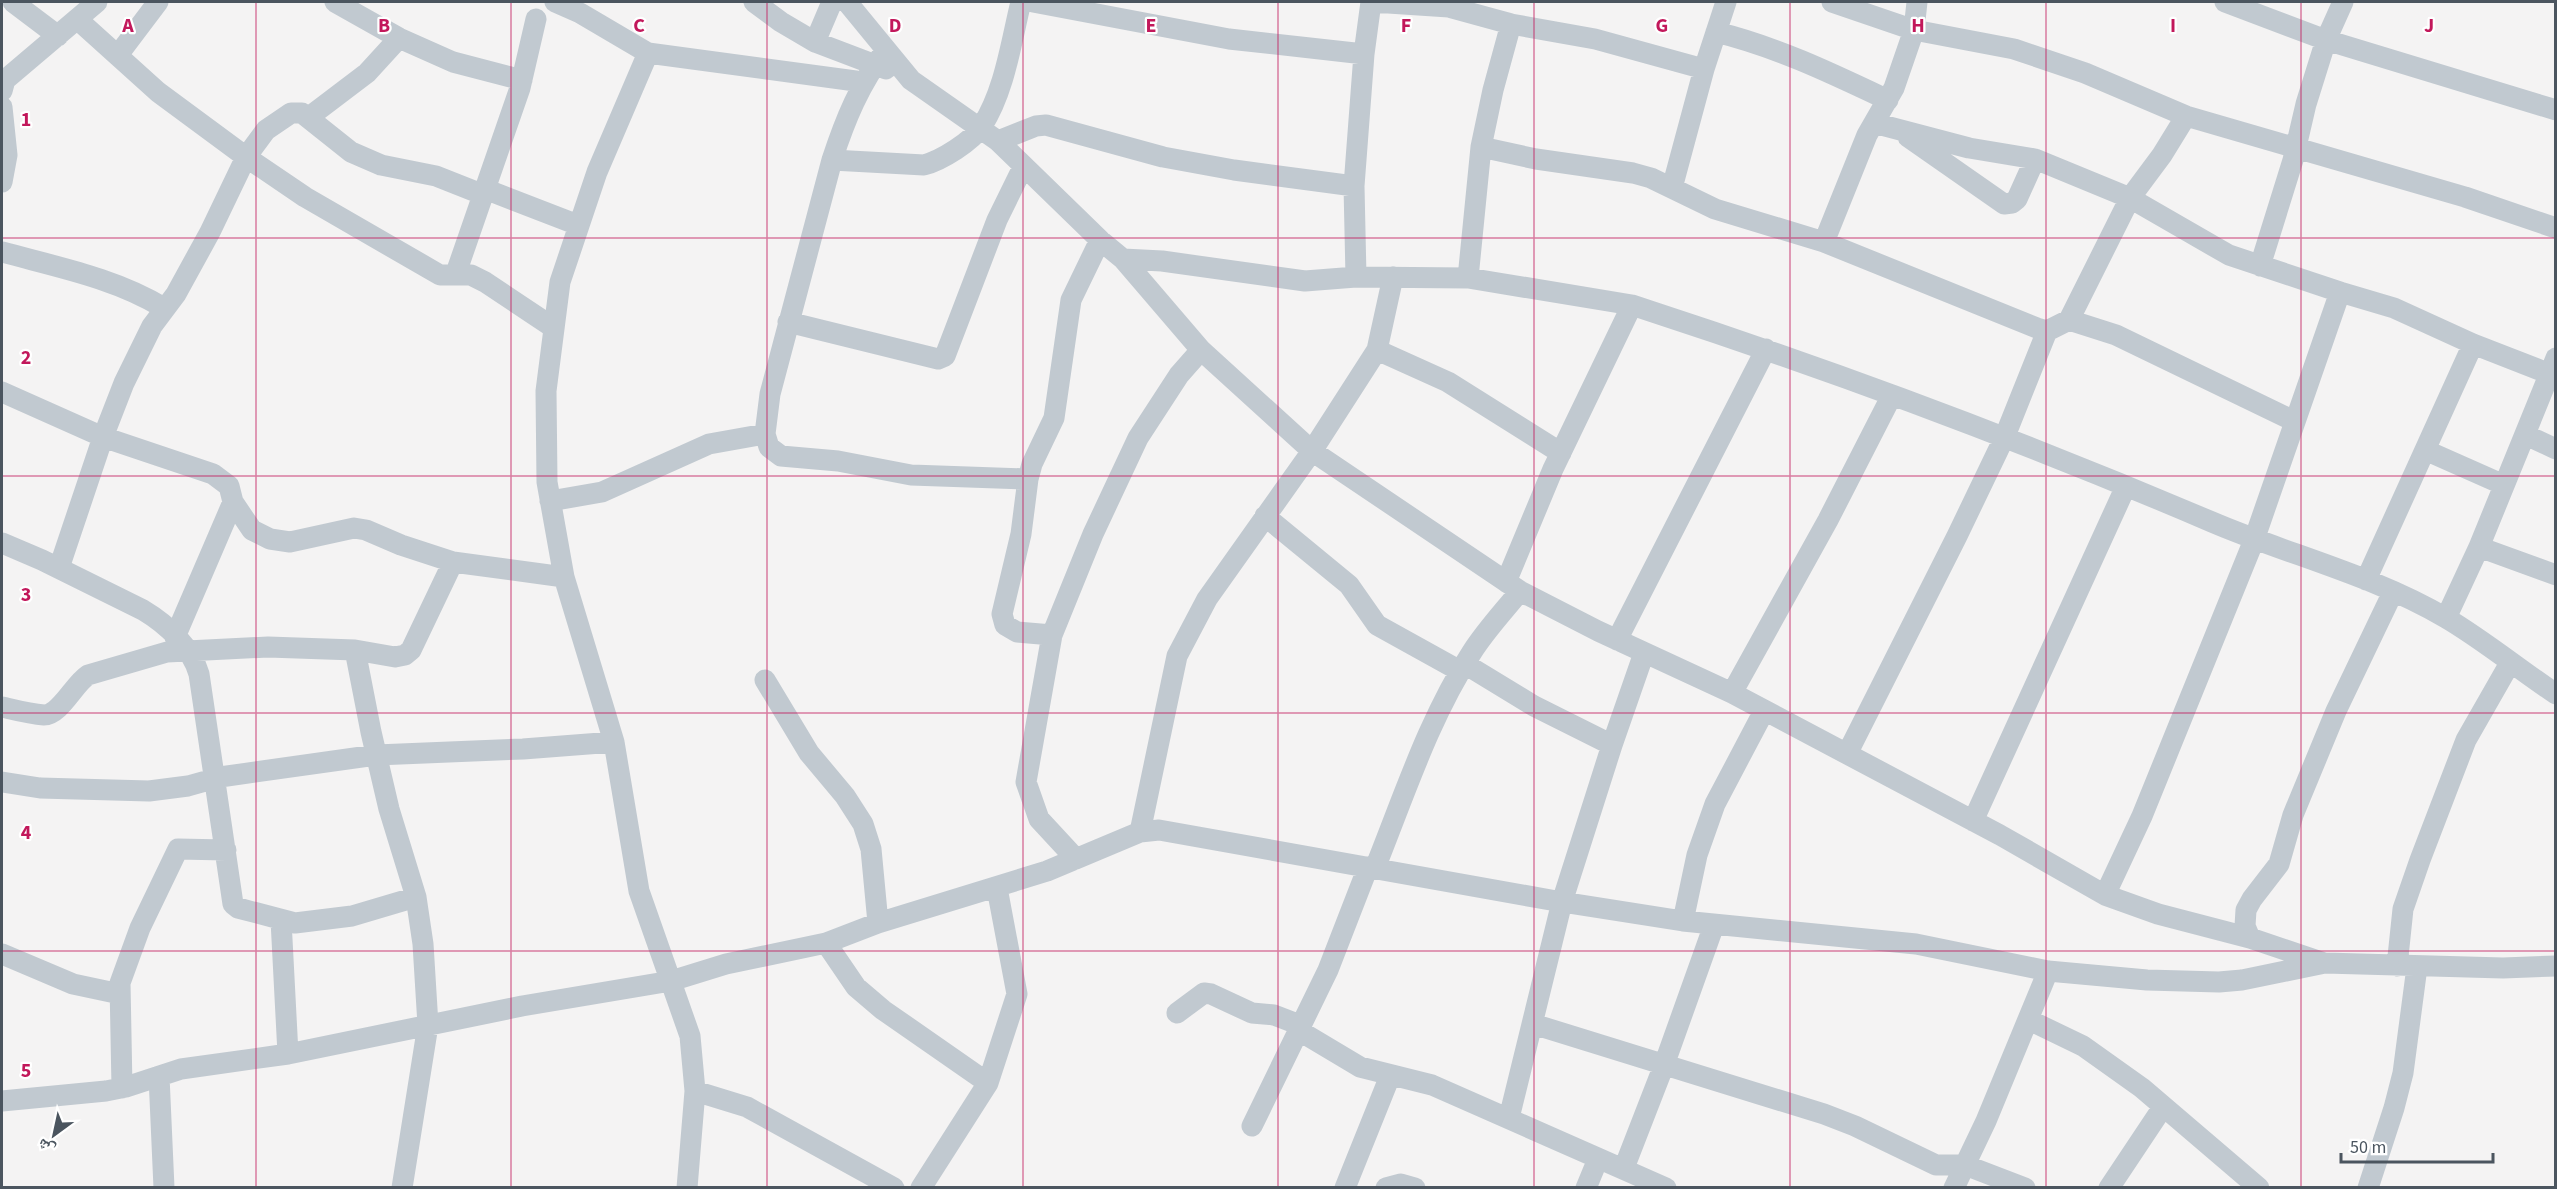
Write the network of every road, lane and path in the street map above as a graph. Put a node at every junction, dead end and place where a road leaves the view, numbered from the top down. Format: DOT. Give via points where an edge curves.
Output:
graph roads {
  1 [pos="13,2"];
  2 [pos="97,2"];
  3 [pos="158,2"];
  4 [pos="335,2"];
  5 [pos="555,2"];
  6 [pos="754,2"];
  7 [pos="832,2"];
  8 [pos="847,2"];
  9 [pos="1021,2"];
  10 [pos="1033,2"];
  11 [pos="1372,2"];
  12 [pos="1726,2"];
  13 [pos="1832,2"];
  14 [pos="1917,2"];
  15 [pos="2224,2"];
  16 [pos="2343,2"];
  17 [pos="536,18"];
  18 [pos="77,19"];
  19 [pos="1511,24"];
  20 [pos="1914,30"];
  21 [pos="1716,32"];
  22 [pos="58,36"];
  23 [pos="399,38"];
  24 [pos="2326,40"];
  25 [pos="814,42"];
  26 [pos="648,53"];
  27 [pos="1364,54"];
  28 [pos="118,55"];
  29 [pos="875,65"];
  30 [pos="1704,69"];
  31 [pos="522,80"];
  32 [pos="2,91"];
  33 [pos="1888,100"];
  34 [pos="2,107"];
  35 [pos="2556,110"];
  36 [pos="2187,116"];
  37 [pos="309,117"];
  38 [pos="1874,123"];
  39 [pos="981,128"];
  40 [pos="1896,128"];
  41 [pos="998,141"];
  42 [pos="2296,146"];
  43 [pos="1482,147"];
  44 [pos="246,157"];
  45 [pos="2035,159"];
  46 [pos="832,160"];
  47 [pos="1023,167"];
  48 [pos="2,182"];
  49 [pos="1354,186"];
  50 [pos="1672,188"];
  51 [pos="484,192"];
  52 [pos="2130,198"];
  53 [pos="578,225"];
  54 [pos="2556,228"];
  55 [pos="1100,240"];
  56 [pos="1824,242"];
  57 [pos="2,252"];
  58 [pos="1123,259"];
  59 [pos="2260,266"];
  60 [pos="456,273"];
  61 [pos="1356,277"];
  62 [pos="1393,277"];
  63 [pos="1468,278"];
  64 [pos="2340,292"];
  65 [pos="1632,305"];
  66 [pos="164,308"];
  67 [pos="2069,320"];
  68 [pos="788,322"];
  69 [pos="554,328"];
  70 [pos="2047,331"];
  71 [pos="2473,344"];
  72 [pos="1766,349"];
  73 [pos="1201,350"];
  74 [pos="1377,350"];
  75 [pos="2553,366"];
  76 [pos="2,392"];
  77 [pos="1892,394"];
  78 [pos="2294,421"];
  79 [pos="765,434"];
  80 [pos="2526,435"];
  81 [pos="2005,436"];
  82 [pos="103,437"];
  83 [pos="2556,449"];
  84 [pos="2425,450"];
  85 [pos="1312,451"];
  86 [pos="1561,453"];
  87 [pos="1028,479"];
  88 [pos="2504,485"];
  89 [pos="2126,486"];
  90 [pos="550,501"];
  91 [pos="233,502"];
  92 [pos="1265,516"];
  93 [pos="2254,540"];
  94 [pos="2,543"];
  95 [pos="2479,547"];
  96 [pos="453,562"];
  97 [pos="58,568"];
  98 [pos="2556,575"];
  99 [pos="564,577"];
  100 [pos="2366,580"];
  101 [pos="1513,587"];
  102 [pos="2393,592"];
  103 [pos="2446,618"];
  104 [pos="1052,635"];
  105 [pos="1617,640"];
  106 [pos="182,644"];
  107 [pos="355,650"];
  108 [pos="1644,653"];
  109 [pos="2510,663"];
  110 [pos="1463,668"];
  111 [pos="765,680"];
  112 [pos="1732,693"];
  113 [pos="2556,694"];
  114 [pos="2,707"];
  115 [pos="1764,711"];
  116 [pos="614,742"];
  117 [pos="1612,745"];
  118 [pos="1847,754"];
  119 [pos="376,755"];
  120 [pos="213,779"];
  121 [pos="2,782"];
  122 [pos="1972,821"];
  123 [pos="1140,832"];
  124 [pos="226,850"];
  125 [pos="1076,859"];
  126 [pos="1371,868"];
  127 [pos="997,888"];
  128 [pos="2105,895"];
  129 [pos="416,897"];
  130 [pos="1562,902"];
  131 [pos="281,920"];
  132 [pos="1683,921"];
  133 [pos="878,923"];
  134 [pos="1714,925"];
  135 [pos="2250,938"];
  136 [pos="826,943"];
  137 [pos="2,954"];
  138 [pos="2325,963"];
  139 [pos="2407,966"];
  140 [pos="2556,966"];
  141 [pos="2048,971"];
  142 [pos="671,981"];
  143 [pos="120,994"];
  144 [pos="1178,1013"];
  145 [pos="2029,1020"];
  146 [pos="1533,1024"];
  147 [pos="428,1025"];
  148 [pos="1299,1028"];
  149 [pos="288,1054"];
  150 [pos="1664,1065"];
  151 [pos="159,1076"];
  152 [pos="1390,1076"];
  153 [pos="988,1083"];
  154 [pos="122,1088"];
  155 [pos="695,1091"];
  156 [pos="2,1101"];
  157 [pos="2163,1107"];
  158 [pos="1509,1118"];
  159 [pos="1252,1126"];
  160 [pos="1598,1159"];
  161 [pos="1965,1165"];
  162 [pos="1624,1168"];
  163 [pos="164,1188"];
  164 [pos="402,1188"];
  165 [pos="687,1188"];
  166 [pos="894,1188"];
  167 [pos="921,1188"];
  168 [pos="1345,1188"];
  169 [pos="1386,1188"];
  170 [pos="1414,1188"];
  171 [pos="1586,1188"];
  172 [pos="1666,1188"];
  173 [pos="1954,1188"];
  174 [pos="2025,1188"];
  175 [pos="2109,1188"];
  176 [pos="2259,1188"];
  177 [pos="2368,1188"];
  1 -- 22 [label="street"];
  2 -- 18 [label="street"];
  3 -- 28 [label="street"];
  4 -- 23 [label="street"];
  5 -- 26 [label="street"];
  6 -- 25 [label="street"];
  7 -- 25 [label="street"];
  8 -- 29 [label="street"];
  9 -- 39 [label="street" via="1001,82"];
  10 -- 27 [label="street" via="1229,39"];
  11 -- 19 [label="street" via="1449,7"];
  11 -- 27 [label="street"];
  12 -- 21 [label="street"];
  13 -- 20 [label="street"];
  14 -- 20 [label="street"];
  15 -- 24 [label="street"];
  16 -- 24 [label="street"];
  17 -- 31 [label="street"];
  18 -- 22 [label="street"];
  18 -- 28 [label="street"];
  19 -- 30 [label="street" via="1595,39"];
  19 -- 43 [label="street"];
  20 -- 33 [label="street"];
  20 -- 36 [label="street" via="2014,49 2085,73"];
  21 -- 30 [label="street"];
  21 -- 33 [label="street" via="1794,56"];
  22 -- 32 [label="street" via="6,80"];
  23 -- 31 [label="street" via="453,62"];
  23 -- 37 [label="street" via="367,73"];
  24 -- 35 [label="street"];
  24 -- 42 [label="street"];
  25 -- 29 [label="street"];
  26 -- 29 [label="street"];
  26 -- 53 [label="street"];
  27 -- 49 [label="street"];
  28 -- 44 [label="street" via="159,92"];
  29 -- 39 [label="street" via="911,80"];
  29 -- 46 [label="street" via="844,123"];
  30 -- 50 [label="street"];
  31 -- 51 [label="street"];
  33 -- 38 [label="street"];
  34 -- 48 [label="street" via="7,154"];
  36 -- 42 [label="street"];
  36 -- 52 [label="street"];
  37 -- 44 [label="street" via="291,113 266,130"];
  37 -- 51 [label="street" via="351,152 381,165 436,176"];
  38 -- 40 [label="street"];
  38 -- 56 [label="street"];
  39 -- 41 [label="street"];
  39 -- 46 [label="street" via="938,161 924,165"];
  40 -- 45 [label="street" via="1969,148"];
  40 -- 45 [label="street" via="2004,204 2017,199"];
  41 -- 47 [label="street"];
  41 -- 49 [label="street" via="1046,125 1163,157"];
  42 -- 54 [label="street"];
  42 -- 59 [label="street"];
  43 -- 50 [label="street" via="1633,173"];
  43 -- 63 [label="street"];
  44 -- 60 [label="street" via="305,197 440,275"];
  44 -- 66 [label="street" via="210,232 176,294"];
  45 -- 52 [label="street"];
  46 -- 68 [label="street"];
  47 -- 55 [label="street"];
  47 -- 68 [label="street" via="997,220 945,356 938,359"];
  49 -- 61 [label="street"];
  50 -- 56 [label="street" via="1715,209"];
  51 -- 53 [label="street"];
  51 -- 60 [label="street"];
  52 -- 59 [label="street" via="2229,255"];
  52 -- 67 [label="street"];
  53 -- 69 [label="street" via="560,282"];
  55 -- 58 [label="street"];
  55 -- 87 [label="street" via="1071,300 1054,418"];
  56 -- 70 [label="street"];
  57 -- 66 [label="street" via="116,284"];
  58 -- 61 [label="street" via="1305,281"];
  58 -- 73 [label="street"];
  59 -- 64 [label="street"];
  60 -- 69 [label="street" via="485,282"];
  61 -- 62 [label="street"];
  62 -- 63 [label="street"];
  62 -- 74 [label="street"];
  63 -- 65 [label="street"];
  64 -- 71 [label="street" via="2394,308"];
  64 -- 78 [label="street"];
  65 -- 72 [label="street"];
  65 -- 86 [label="street"];
  66 -- 82 [label="street" via="124,383"];
  67 -- 70 [label="street"];
  67 -- 78 [label="street" via="2116,335"];
  68 -- 79 [label="street" via="770,394"];
  69 -- 90 [label="street" via="546,391"];
  70 -- 81 [label="street"];
  71 -- 75 [label="street"];
  71 -- 84 [label="street"];
  72 -- 77 [label="street"];
  72 -- 105 [label="street"];
  73 -- 85 [label="street"];
  73 -- 104 [label="street" via="1179,375 1138,438"];
  74 -- 85 [label="street"];
  74 -- 86 [label="street" via="1448,382"];
  75 -- 80 [label="street"];
  76 -- 82 [label="street"];
  77 -- 81 [label="street"];
  77 -- 112 [label="street" via="1828,520"];
  78 -- 93 [label="street"];
  79 -- 87 [label="street" via="769,447 781,456 838,461 911,475"];
  79 -- 90 [label="street" via="710,444 602,492"];
  80 -- 83 [label="street"];
  80 -- 88 [label="street"];
  81 -- 89 [label="street"];
  81 -- 118 [label="street"];
  82 -- 91 [label="street" via="213,474 229,486"];
  82 -- 97 [label="street"];
  84 -- 88 [label="street"];
  84 -- 100 [label="street"];
  85 -- 92 [label="street"];
  85 -- 101 [label="street"];
  86 -- 101 [label="street"];
  87 -- 104 [label="street" via="1021,534 1002,614 1005,625 1017,632"];
  88 -- 95 [label="street"];
  89 -- 93 [label="street"];
  89 -- 122 [label="street"];
  90 -- 99 [label="street"];
  91 -- 96 [label="street" via="252,530 270,539 290,542 354,528"];
  91 -- 106 [label="street"];
  92 -- 110 [label="street" via="1349,585 1377,625"];
  92 -- 123 [label="street" via="1207,599 1177,656"];
  93 -- 100 [label="street"];
  93 -- 128 [label="street" via="2142,816"];
  94 -- 97 [label="street"];
  95 -- 98 [label="street"];
  95 -- 103 [label="street"];
  96 -- 99 [label="street"];
  96 -- 107 [label="street" via="411,650 395,657"];
  97 -- 106 [label="street" via="144,610"];
  99 -- 116 [label="street"];
  100 -- 102 [label="street"];
  101 -- 105 [label="street"];
  101 -- 110 [label="street"];
  102 -- 103 [label="street"];
  102 -- 135 [label="street" via="2336,711 2293,815 2279,864 2247,910"];
  103 -- 109 [label="street"];
  104 -- 125 [label="street" via="1026,782 1039,819"];
  105 -- 108 [label="street"];
  106 -- 107 [label="street" via="221,651 254,647"];
  106 -- 114 [label="street" via="88,675 55,712 45,715"];
  106 -- 120 [label="street" via="199,674"];
  107 -- 119 [label="street"];
  108 -- 112 [label="street"];
  108 -- 117 [label="street"];
  109 -- 113 [label="street"];
  109 -- 139 [label="street" via="2466,740 2403,909"];
  110 -- 117 [label="street"];
  110 -- 126 [label="street" via="1423,746"];
  111 -- 133 [label="street" via="809,753 863,824 871,849"];
  112 -- 115 [label="street"];
  115 -- 118 [label="street"];
  115 -- 132 [label="street" via="1715,804 1697,855"];
  116 -- 119 [label="street"];
  116 -- 142 [label="street" via="639,891"];
  117 -- 130 [label="street"];
  118 -- 122 [label="street"];
  119 -- 120 [label="street"];
  119 -- 129 [label="street"];
  120 -- 121 [label="street" via="149,791 40,789"];
  120 -- 124 [label="street"];
  122 -- 128 [label="street"];
  123 -- 125 [label="street"];
  123 -- 126 [label="street" via="1159,830"];
  124 -- 131 [label="street" via="233,904"];
  124 -- 143 [label="street" via="182,847 175,852 140,928 120,983"];
  125 -- 127 [label="street"];
  126 -- 130 [label="street"];
  126 -- 148 [label="street"];
  127 -- 133 [label="street"];
  127 -- 153 [label="street" via="1017,994"];
  128 -- 135 [label="street" via="2158,914"];
  129 -- 131 [label="street" via="352,916 295,923"];
  129 -- 147 [label="street"];
  130 -- 132 [label="street"];
  130 -- 146 [label="street"];
  131 -- 149 [label="street"];
  132 -- 134 [label="street"];
  133 -- 136 [label="street"];
  134 -- 141 [label="street" via="1916,944"];
  134 -- 150 [label="street"];
  135 -- 138 [label="street"];
  136 -- 142 [label="street" via="726,964"];
  136 -- 153 [label="street" via="856,987"];
  137 -- 143 [label="street" via="73,984"];
  138 -- 139 [label="street"];
  138 -- 141 [label="street" via="2219,982 2147,981"];
  139 -- 140 [label="street"];
  139 -- 177 [label="street" via="2403,1073"];
  141 -- 145 [label="street"];
  142 -- 147 [label="street"];
  142 -- 155 [label="street" via="690,1036"];
  143 -- 154 [label="street"];
  144 -- 148 [label="street" via="1204,993 1251,1013 1274,1015"];
  145 -- 157 [label="street" via="2083,1046"];
  145 -- 161 [label="street"];
  146 -- 150 [label="street"];
  146 -- 158 [label="street"];
  147 -- 149 [label="street"];
  147 -- 164 [label="street"];
  148 -- 152 [label="street" via="1359,1067"];
  148 -- 159 [label="street"];
  149 -- 151 [label="street" via="181,1069"];
  150 -- 161 [label="street" via="1824,1114 1935,1165"];
  150 -- 162 [label="street"];
  151 -- 154 [label="street"];
  151 -- 163 [label="street"];
  152 -- 158 [label="street" via="1432,1086"];
  152 -- 168 [label="street"];
  153 -- 167 [label="street"];
  154 -- 156 [label="street"];
  155 -- 165 [label="street"];
  155 -- 166 [label="street" via="747,1107"];
  157 -- 175 [label="street"];
  157 -- 176 [label="street"];
  158 -- 160 [label="street"];
  160 -- 162 [label="street"];
  160 -- 171 [label="street"];
  161 -- 173 [label="street"];
  161 -- 174 [label="street"];
  162 -- 172 [label="street"];
  169 -- 170 [label="street" via="1401,1184"];
}
